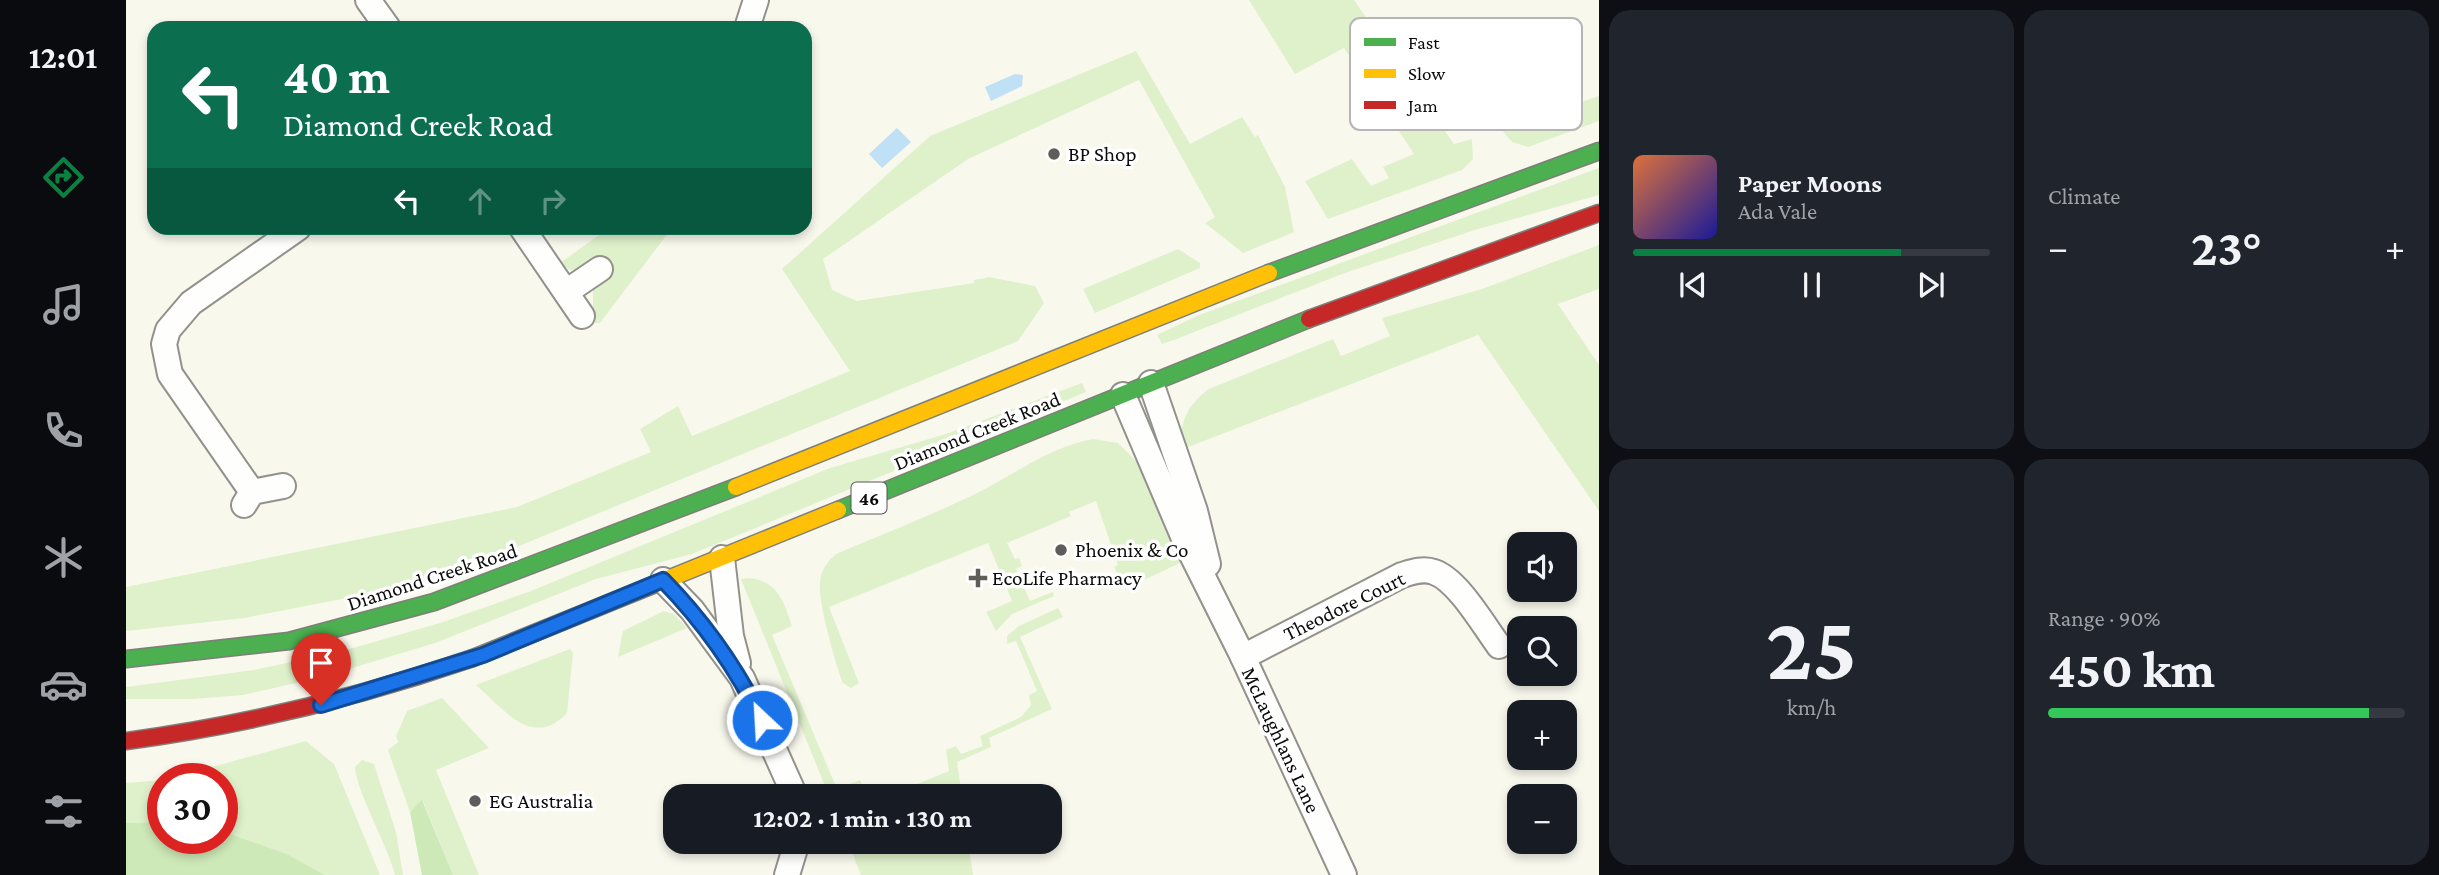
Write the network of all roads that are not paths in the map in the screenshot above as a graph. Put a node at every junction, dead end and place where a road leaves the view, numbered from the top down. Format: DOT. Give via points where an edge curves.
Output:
graph roads {
  1 [pos="369,0"];
  2 [pos="756,0"];
  3 [pos="383,21"];
  4 [pos="749,21"];
  5 [pos="1599,151"];
  6 [pos="1599,213"];
  7 [pos="288,235"];
  8 [pos="527,235"];
  9 [pos="600,269"];
  10 [pos="566,292"];
  11 [pos="582,316"];
  12 [pos="1109,337"];
  13 [pos="1125,348"];
  14 [pos="1110,356"];
  15 [pos="1145,374"];
  16 [pos="1120,389"];
  17 [pos="283,486"];
  18 [pos="722,558"];
  19 [pos="663,580"];
  20 [pos="1219,606"];
  21 [pos="1499,646"];
  22 [pos="1243,657"];
  23 [pos="126,659"];
  24 [pos="742,678"];
  25 [pos="126,741"];
  26 [pos="790,784"];
  27 [pos="793,854"];
  28 [pos="786,875"];
  29 [pos="1344,875"];
  1 -- 3 [label="street"];
  2 -- 4 [label="street"];
  5 -- 12 [label="main road, Diamond Creek Road" via="1424,212"];
  6 -- 15 [label="main road, Diamond Creek Road / 46"];
  7 -- 17 [label="street" via="191,303 168,330 164,344 170,374 248,499"];
  8 -- 10 [label="street"];
  9 -- 10 [label="street"];
  10 -- 11 [label="street"];
  12 -- 13 [label="main road"];
  12 -- 14 [label="main road"];
  12 -- 23 [label="main road, Diamond Creek Road" via="814,457 434,602 289,641"];
  15 -- 16 [label="main road, Diamond Creek Road / 46"];
  15 -- 20 [label="street, McLaughlans Lane" via="1195,512"];
  16 -- 18 [label="main road, Diamond Creek Road / 46"];
  16 -- 20 [label="street, McLaughlans Lane" via="1154,474"];
  18 -- 19 [label="main road, Diamond Creek Road / 46"];
  18 -- 24 [label="street" via="731,636"];
  19 -- 24 [label="street" via="692,610"];
  19 -- 25 [label="main road, Diamond Creek Road / 46" via="509,645 372,691 223,727"];
  20 -- 22 [label="street, McLaughlans Lane"];
  21 -- 22 [label="street, Theodore Court" via="1446,580 1435,572 1419,570"];
  22 -- 29 [label="street, McLaughlans Lane"];
  24 -- 26 [label="street"];
  27 -- 28 [label="street"];
}
